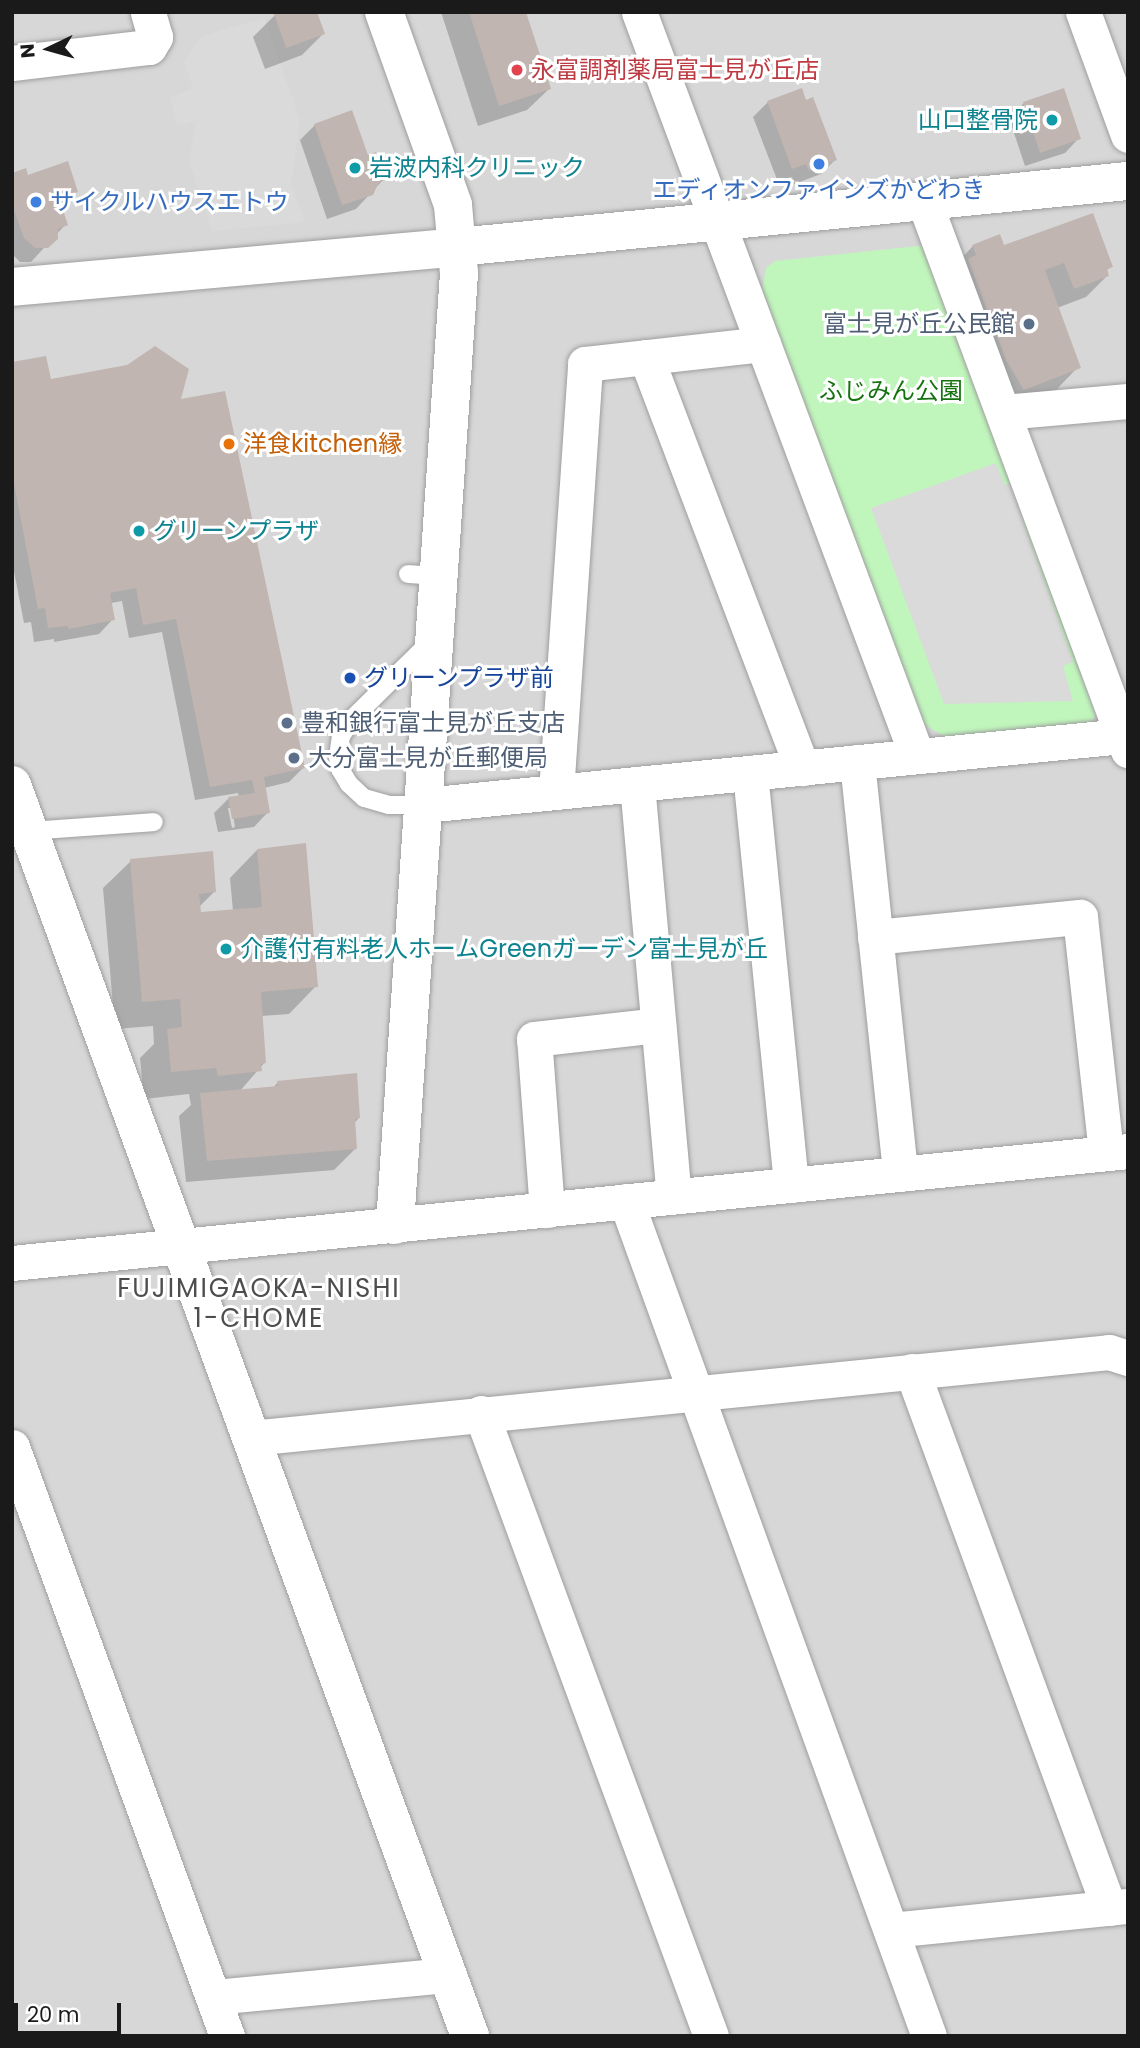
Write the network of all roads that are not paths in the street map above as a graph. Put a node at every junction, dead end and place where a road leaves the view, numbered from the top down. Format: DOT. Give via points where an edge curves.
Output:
graph roads {
  1 [pos="148,12"];
  2 [pos="384,12"];
  3 [pos="639,12"];
  4 [pos="1083,12"];
  5 [pos="12,63"];
  6 [pos="1128,135"];
  7 [pos="1128,181"];
  8 [pos="925,201"];
  9 [pos="716,222"];
  10 [pos="458,247"];
  11 [pos="15,280"];
  12 [pos="763,344"];
  13 [pos="646,357"];
  14 [pos="1128,401"];
  15 [pos="1004,412"];
  16 [pos="435,638"];
  17 [pos="1125,743"];
  18 [pos="917,756"];
  19 [pos="857,762"];
  20 [pos="802,768"];
  21 [pos="750,773"];
  22 [pos="637,784"];
  23 [pos="12,785"];
  24 [pos="556,792"];
  25 [pos="424,804"];
  26 [pos="154,822"];
  27 [pos="29,831"];
  28 [pos="875,937"];
  29 [pos="658,1025"];
  30 [pos="1117,1152"];
  31 [pos="900,1174"];
  32 [pos="791,1185"];
  33 [pos="674,1196"];
  34 [pos="626,1201"];
  35 [pos="547,1210"];
  36 [pos="395,1225"];
  37 [pos="181,1246"];
  38 [pos="12,1263"];
  39 [pos="1128,1358"];
  40 [pos="912,1371"];
  41 [pos="696,1392"];
  42 [pos="481,1413"];
  43 [pos="251,1438"];
  44 [pos="12,1447"];
  45 [pos="1118,1907"];
  46 [pos="891,1930"];
  47 [pos="448,1975"];
  48 [pos="214,1997"];
  49 [pos="227,2036"];
  50 [pos="470,2036"];
  51 [pos="711,2036"];
  52 [pos="929,2036"];
  1 -- 5 [label="street" via="155,37 149,47"];
  2 -- 10 [label="street" via="453,205"];
  3 -- 9 [label="street"];
  4 -- 6 [label="street"];
  7 -- 8 [label="street"];
  8 -- 9 [label="street"];
  8 -- 15 [label="street"];
  9 -- 10 [label="street"];
  9 -- 12 [label="street"];
  10 -- 11 [label="street"];
  10 -- 16 [label="street" via="458,296 423,575"];
  12 -- 13 [label="street"];
  12 -- 18 [label="street"];
  13 -- 20 [label="street"];
  13 -- 24 [label="street" via="585,364"];
  14 -- 15 [label="street"];
  15 -- 17 [label="street"];
  16 -- 25 [label="street"];
  16 -- 25 [label="lane" via="353,718 341,736 338,757 349,784 364,798 389,805"];
  17 -- 18 [label="street"];
  18 -- 19 [label="street"];
  19 -- 20 [label="street"];
  19 -- 28 [label="street"];
  20 -- 21 [label="street"];
  21 -- 22 [label="street"];
  21 -- 32 [label="street"];
  22 -- 24 [label="street"];
  22 -- 29 [label="street"];
  23 -- 27 [label="street"];
  24 -- 25 [label="street"];
  25 -- 36 [label="street"];
  26 -- 27 [label="lane"];
  27 -- 37 [label="street"];
  28 -- 30 [label="street" via="1080,917"];
  28 -- 31 [label="street"];
  29 -- 33 [label="street"];
  29 -- 35 [label="street" via="534,1039"];
  30 -- 31 [label="street"];
  31 -- 32 [label="street"];
  32 -- 33 [label="street"];
  33 -- 34 [label="street"];
  34 -- 35 [label="street"];
  34 -- 41 [label="street"];
  35 -- 36 [label="street"];
  36 -- 37 [label="street"];
  37 -- 38 [label="street"];
  37 -- 43 [label="street"];
  39 -- 40 [label="street" via="1109,1352"];
  40 -- 41 [label="street"];
  40 -- 45 [label="street"];
  41 -- 42 [label="street"];
  41 -- 46 [label="street"];
  42 -- 43 [label="street"];
  42 -- 51 [label="street"];
  43 -- 47 [label="street"];
  44 -- 48 [label="street"];
  45 -- 46 [label="street"];
  46 -- 52 [label="street"];
  47 -- 48 [label="street"];
  47 -- 50 [label="street"];
  48 -- 49 [label="street"];
}
